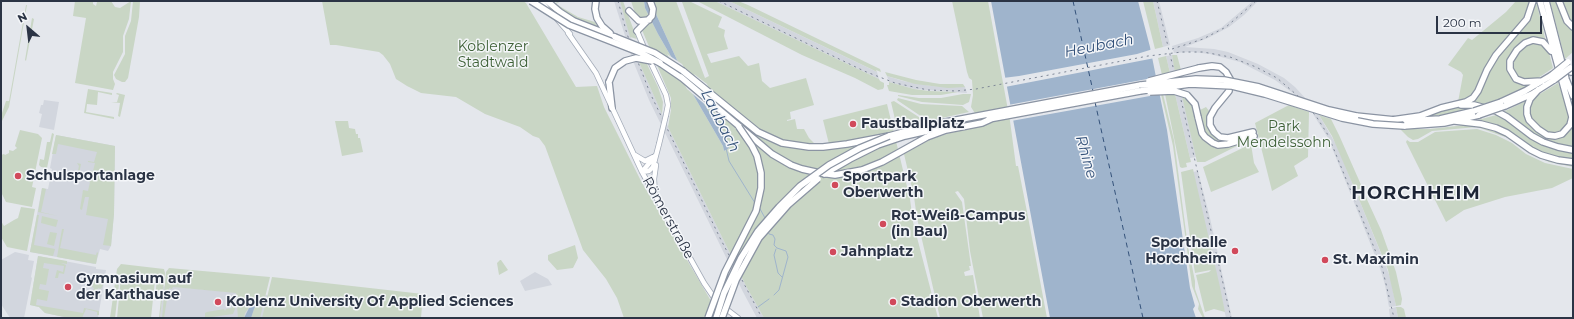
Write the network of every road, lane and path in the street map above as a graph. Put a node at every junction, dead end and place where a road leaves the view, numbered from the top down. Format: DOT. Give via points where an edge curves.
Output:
graph roads {
  1 [pos="530,1"];
  2 [pos="541,1"];
  3 [pos="547,1"];
  4 [pos="596,1"];
  5 [pos="650,1"];
  6 [pos="1533,1"];
  7 [pos="1540,1"];
  8 [pos="1546,1"];
  9 [pos="1559,1"];
  10 [pos="630,11"];
  11 [pos="649,20"];
  12 [pos="1573,27"];
  13 [pos="639,29"];
  14 [pos="615,37"];
  15 [pos="1555,59"];
  16 [pos="660,63"];
  17 [pos="1571,66"];
  18 [pos="1553,77"];
  19 [pos="1542,81"];
  20 [pos="1563,86"];
  21 [pos="1140,88"];
  22 [pos="1538,90"];
  23 [pos="1573,96"];
  24 [pos="1503,104"];
  25 [pos="1452,106"];
  26 [pos="612,108"];
  27 [pos="1573,110"];
  28 [pos="992,118"];
  29 [pos="1413,121"];
  30 [pos="1455,121"];
  31 [pos="739,127"];
  32 [pos="889,136"];
  33 [pos="659,144"];
  34 [pos="1573,150"];
  35 [pos="633,153"];
  36 [pos="655,154"];
  37 [pos="655,161"];
  38 [pos="1573,162"];
  39 [pos="642,172"];
  40 [pos="655,197"];
  41 [pos="708,318"];
  42 [pos="716,318"];
  43 [pos="722,318"];
  44 [pos="738,318"];
  1 -- 16 [label="highway, bridge" via="568,25"];
  2 -- 26 [label="main road, Römerstraße" via="568,33 596,73"];
  3 -- 14 [label="highway" via="565,16"];
  4 -- 14 [label="highway" via="598,20"];
  5 -- 11 [label="highway" via="653,12"];
  6 -- 25 [label="highway" via="1527,19 1496,55 1476,95 1468,101"];
  7 -- 15 [label="highway"];
  8 -- 23 [label="highway"];
  9 -- 12 [label="highway" via="1567,21"];
  10 -- 11 [label="highway" via="639,21"];
  11 -- 13 [label="highway"];
  13 -- 33 [label="main road, bridge" via="668,105"];
  14 -- 32 [label="highway, bridge" via="670,62 748,125 777,141 796,146 823,147"];
  15 -- 19 [label="highway" via="1546,44 1536,40 1525,43 1513,54 1509,65 1514,76 1524,82"];
  15 -- 20 [label="highway"];
  16 -- 26 [label="highway, bridge" via="639,58 628,60 615,68 609,82"];
  16 -- 31 [label="highway" via="682,78"];
  17 -- 18 [label="highway, bridge"];
  17 -- 18 [label="highway, bridge" via="1561,75"];
  18 -- 19 [label="highway"];
  18 -- 22 [label="highway"];
  19 -- 24 [label="highway"];
  20 -- 22 [label="highway" via="1571,121 1566,132 1555,136 1547,135 1538,129 1528,117 1528,104"];
  20 -- 27 [label="highway"];
  21 -- 21 [label="highway, bridge" via="1184,93 1193,101 1202,133 1213,143 1228,144 1254,134 1228,138 1214,132 1210,125 1210,117 1215,108 1229,91 1230,79 1220,67 1199,68 1153,80"];
  21 -- 28 [label="highway"];
  21 -- 29 [label="highway, bridge" via="1190,84 1232,86 1348,120 1380,124"];
  21 -- 29 [label="highway, bridge" via="1182,80 1224,80 1259,87 1343,113"];
  21 -- 32 [label="highway" via="938,124"];
  22 -- 24 [label="highway"];
  24 -- 29 [label="highway, bridge" via="1440,119"];
  24 -- 30 [label="highway, bridge" via="1479,115"];
  25 -- 29 [label="highway"];
  25 -- 34 [label="highway" via="1474,105 1490,108 1543,142"];
  26 -- 35 [label="main road, Römerstraße"];
  28 -- 31 [label="highway, bridge" via="927,137 869,168 835,175 815,173 791,165 772,154"];
  28 -- 43 [label="highway, bridge" via="890,141 850,158 818,178 788,205 755,244 736,280"];
  29 -- 30 [label="highway"];
  30 -- 38 [label="highway" via="1496,128 1541,155"];
  31 -- 41 [label="highway, bridge" via="757,156 761,188 752,220 725,272"];
  32 -- 42 [label="highway, bridge" via="829,165 782,203 744,252 729,281"];
  33 -- 36 [label="main road"];
  33 -- 37 [label="main road"];
  35 -- 36 [label="main road" via="645,161"];
  35 -- 39 [label="main road, Römerstraße"];
  36 -- 39 [label="main road"];
  37 -- 39 [label="main road" via="650,170"];
  37 -- 40 [label="main road"];
  39 -- 40 [label="main road, Römerstraße"];
  40 -- 44 [label="main road, Römerstraße" via="713,297"];
}
